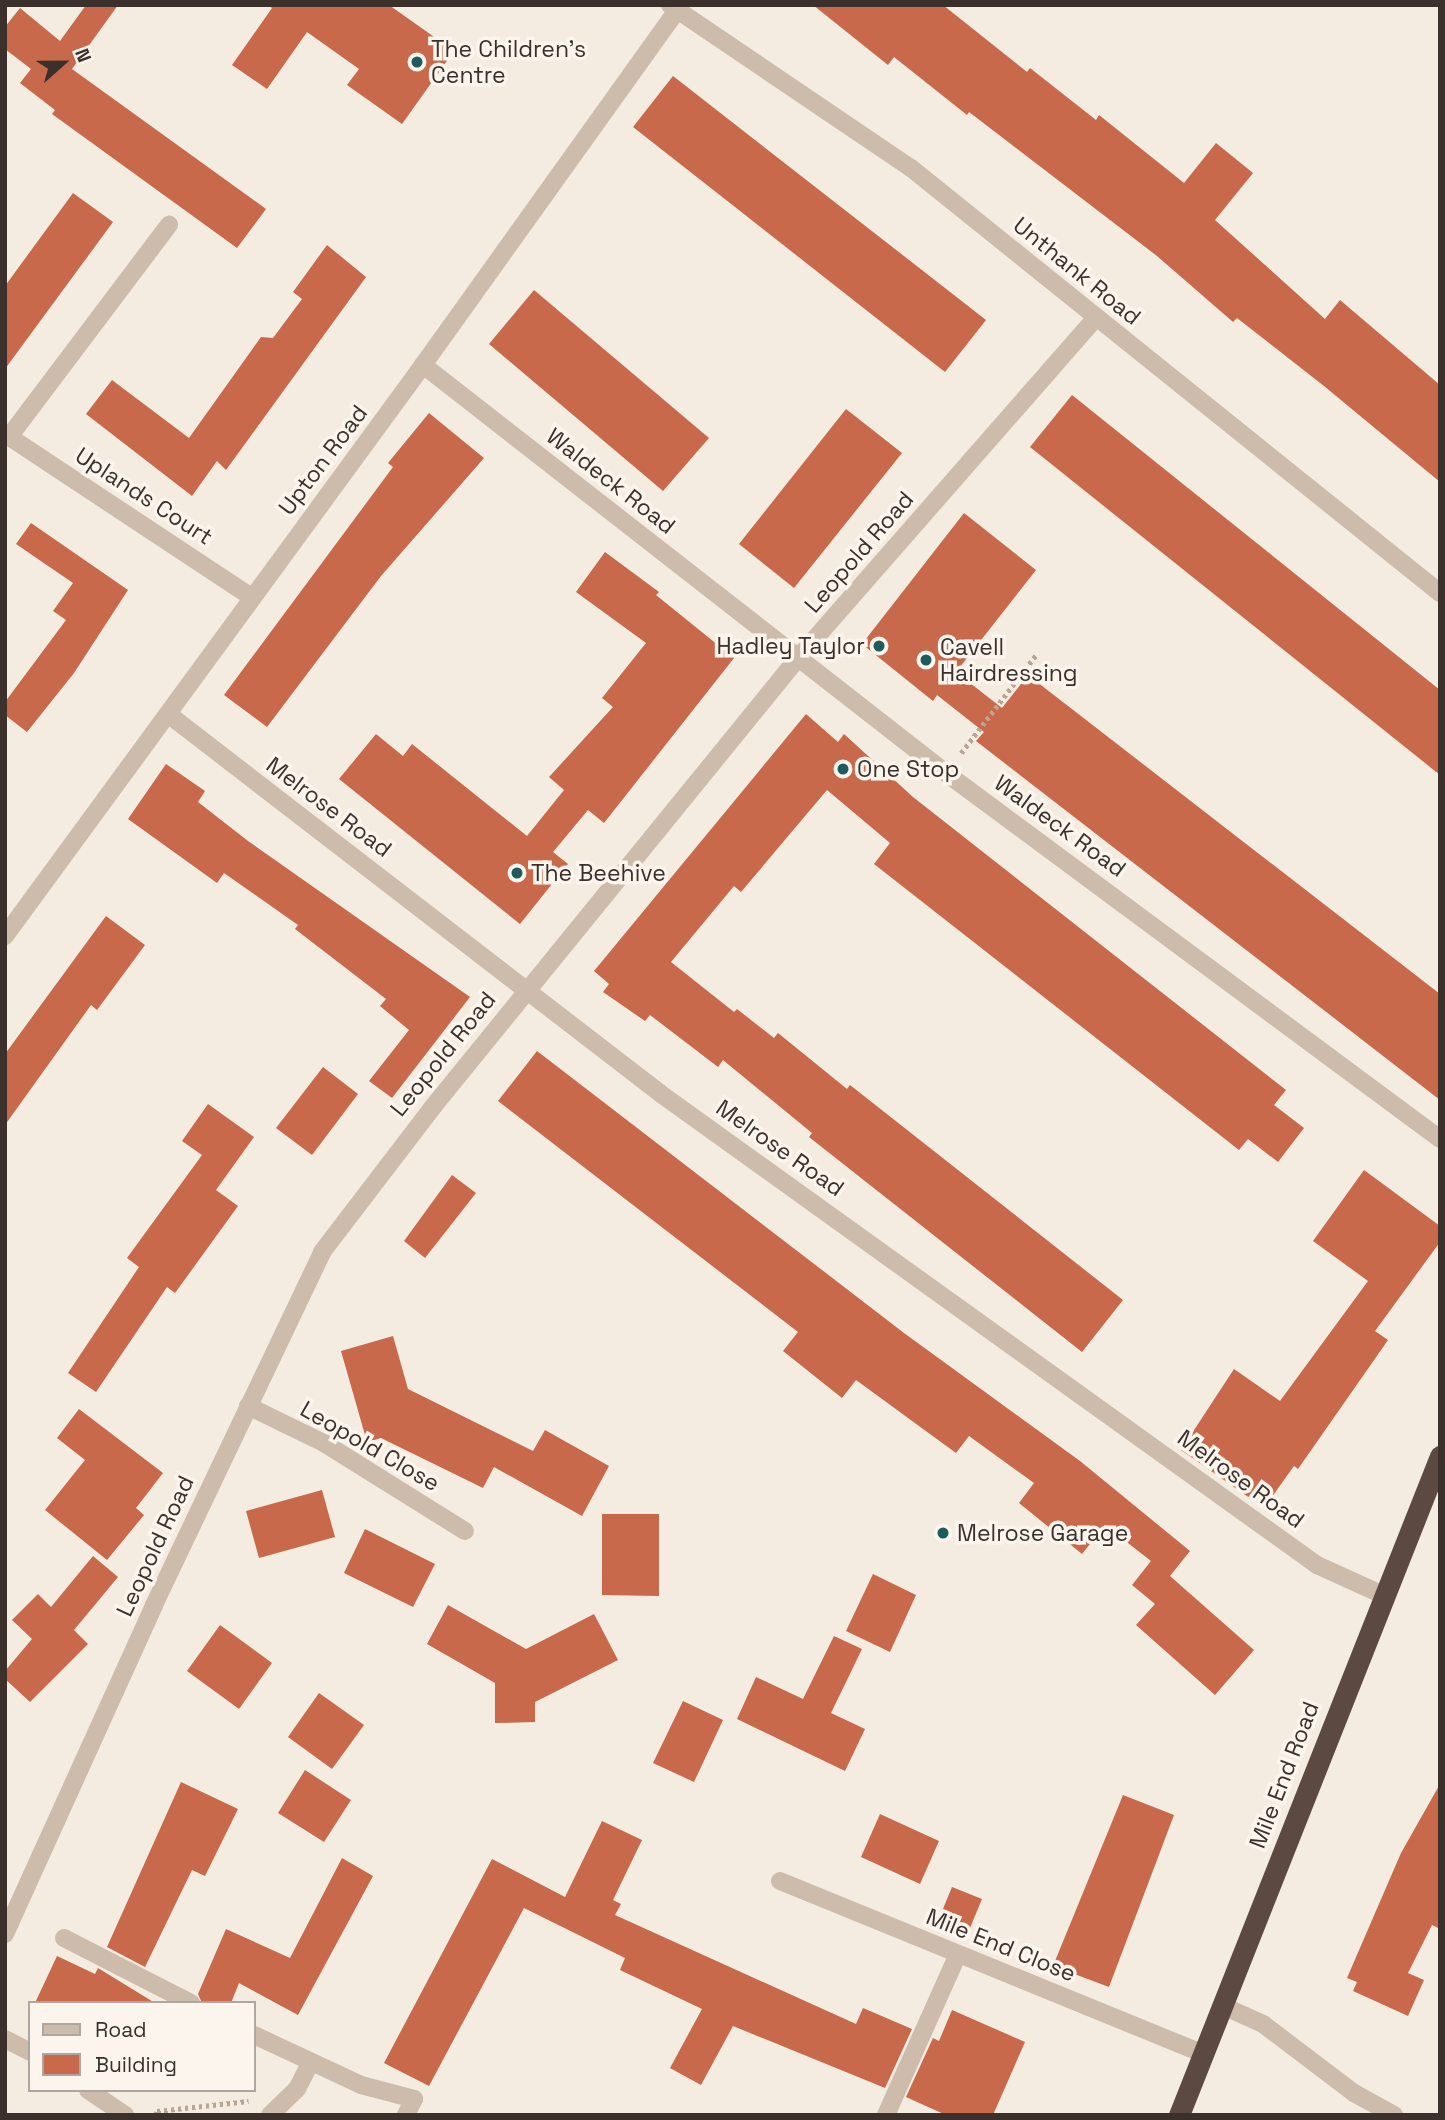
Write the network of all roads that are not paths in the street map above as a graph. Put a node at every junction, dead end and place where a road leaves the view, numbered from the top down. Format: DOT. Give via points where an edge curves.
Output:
graph roads {
  1 [pos="673,7"];
  2 [pos="169,225"];
  3 [pos="1096,318"];
  4 [pos="424,365"];
  5 [pos="7,436"];
  6 [pos="1440,593"];
  7 [pos="251,597"];
  8 [pos="798,658"];
  9 [pos="168,714"];
  10 [pos="5,936"];
  11 [pos="527,990"];
  12 [pos="1440,1139"];
  13 [pos="247,1406"];
  14 [pos="1440,1456"];
  15 [pos="465,1531"];
  16 [pos="1383,1595"];
  17 [pos="780,1881"];
  18 [pos="5,1934"];
  19 [pos="64,1938"];
  20 [pos="957,1956"];
  21 [pos="187,2001"];
  22 [pos="1223,2006"];
  23 [pos="256,2036"];
  24 [pos="5,2039"];
  25 [pos="28,2051"];
  26 [pos="1203,2054"];
  27 [pos="310,2063"];
  28 [pos="91,2092"];
  29 [pos="125,2115"];
  30 [pos="270,2115"];
  31 [pos="406,2115"];
  32 [pos="886,2115"];
  33 [pos="1179,2115"];
  34 [pos="1394,2115"];
  1 -- 3 [label="street, Unthank Road" via="911,168"];
  1 -- 4 [label="street, Upton Road"];
  2 -- 5 [label="street, Uplands Court"];
  3 -- 6 [label="street, Unthank Road"];
  3 -- 8 [label="street, Leopold Road"];
  4 -- 7 [label="street, Upton Road"];
  4 -- 8 [label="street, Waldeck Road"];
  5 -- 7 [label="street, Uplands Court"];
  7 -- 9 [label="street, Upton Road"];
  8 -- 11 [label="street, Leopold Road"];
  8 -- 12 [label="street, Waldeck Road"];
  9 -- 10 [label="street, Upton Road"];
  9 -- 11 [label="street, Melrose Road"];
  11 -- 13 [label="street, Leopold Road" via="322,1252"];
  11 -- 16 [label="street, Melrose Road" via="662,1094 1317,1565"];
  13 -- 15 [label="street, Leopold Close" via="324,1443"];
  13 -- 18 [label="street, Leopold Road"];
  14 -- 16 [label="highway, Mile End Road"];
  16 -- 22 [label="highway, Mile End Road"];
  17 -- 20 [label="street, Mile End Close"];
  19 -- 21 [label="street"];
  20 -- 26 [label="street, Mile End Close"];
  20 -- 32 [label="street"];
  22 -- 26 [label="highway, Mile End Road"];
  22 -- 34 [label="street" via="1263,2024 1354,2093"];
  23 -- 27 [label="street"];
  24 -- 25 [label="street"];
  26 -- 33 [label="highway, Mile End Road"];
  27 -- 30 [label="street" via="288,2098"];
  27 -- 31 [label="street" via="361,2085 414,2099"];
  28 -- 29 [label="street"];
}
